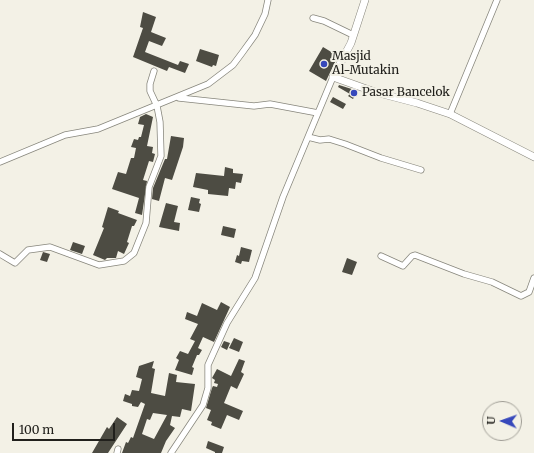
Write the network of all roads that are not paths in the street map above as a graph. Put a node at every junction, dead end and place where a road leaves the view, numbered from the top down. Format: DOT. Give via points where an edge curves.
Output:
graph roads {
  1 [pos="268,0"];
  2 [pos="365,0"];
  3 [pos="496,0"];
  4 [pos="313,18"];
  5 [pos="353,35"];
  6 [pos="154,71"];
  7 [pos="333,76"];
  8 [pos="178,98"];
  9 [pos="157,106"];
  10 [pos="318,113"];
  11 [pos="450,114"];
  12 [pos="308,138"];
  13 [pos="534,157"];
  14 [pos="0,162"];
  15 [pos="421,170"];
  16 [pos="0,254"];
  17 [pos="381,256"];
  18 [pos="534,278"];
  19 [pos="171,453"];
  1 -- 8 [label="street" via="265,14 255,35 233,65 208,84"];
  2 -- 5 [label="street"];
  3 -- 11 [label="street"];
  4 -- 5 [label="street"];
  5 -- 7 [label="street"];
  6 -- 9 [label="street" via="150,91"];
  7 -- 10 [label="street"];
  7 -- 11 [label="street" via="375,92"];
  8 -- 9 [label="street"];
  8 -- 10 [label="street" via="254,106 270,104"];
  9 -- 14 [label="street" via="98,129 65,135"];
  9 -- 16 [label="street" via="161,156 149,187 146,223 134,253 124,261 99,265 50,247 28,250 15,263"];
  10 -- 12 [label="street"];
  11 -- 13 [label="street"];
  12 -- 15 [label="street" via="329,139"];
  12 -- 19 [label="street" via="283,197 255,278 227,322 208,365 208,388 203,405"];
  17 -- 18 [label="street" via="403,266 412,255 416,255 492,282 521,296 529,292"];
}
